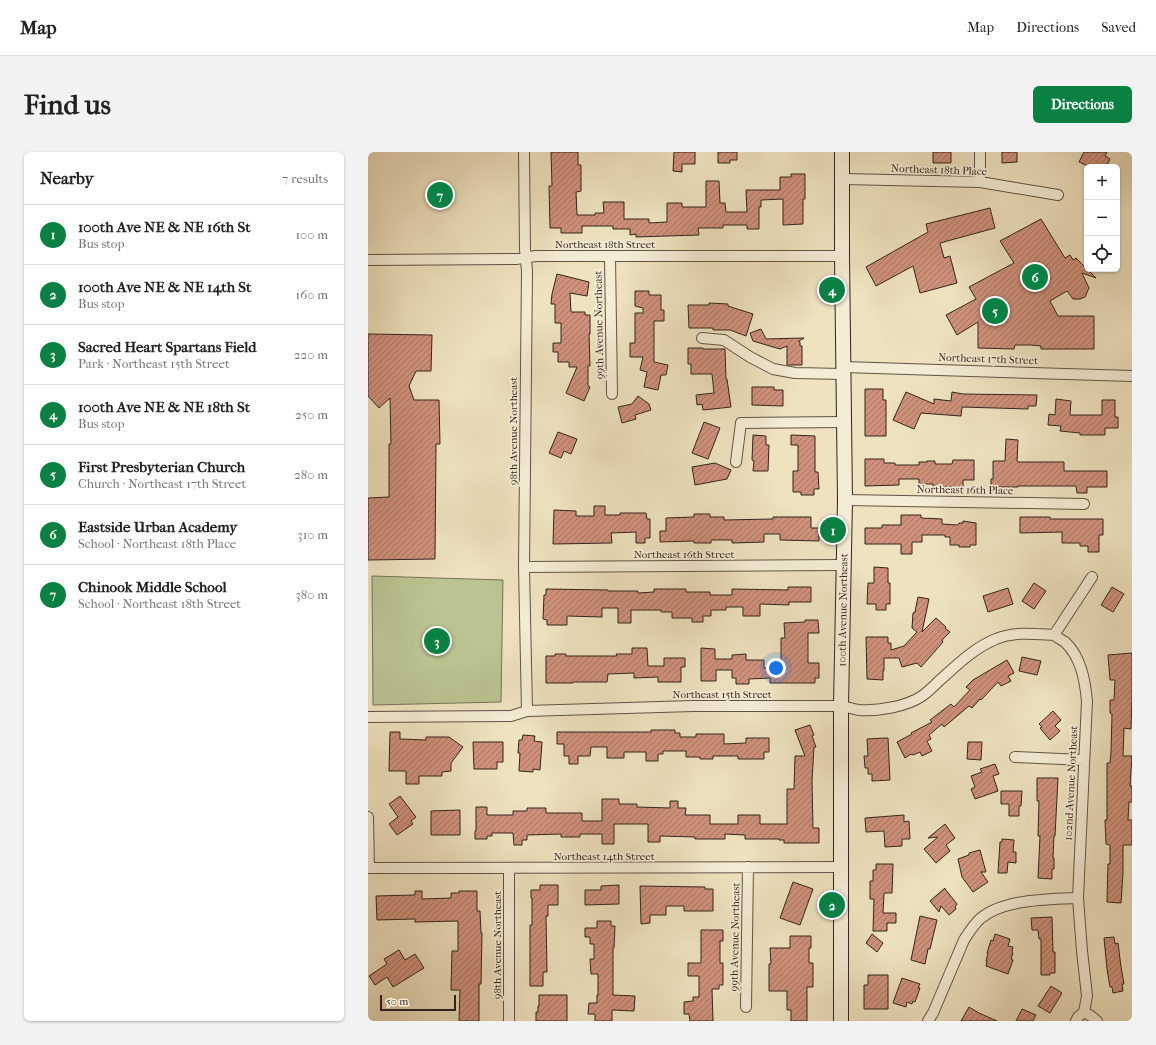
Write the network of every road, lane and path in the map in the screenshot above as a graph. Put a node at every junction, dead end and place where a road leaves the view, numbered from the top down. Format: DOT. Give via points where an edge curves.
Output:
graph roads {
  1 [pos="524,152"];
  2 [pos="842,152"];
  3 [pos="980,152"];
  4 [pos="843,179"];
  5 [pos="980,182"];
  6 [pos="1058,195"];
  7 [pos="610,256"];
  8 [pos="842,256"];
  9 [pos="526,258"];
  10 [pos="368,260"];
  11 [pos="702,338"];
  12 [pos="843,370"];
  13 [pos="1132,376"];
  14 [pos="612,394"];
  15 [pos="844,422"];
  16 [pos="736,462"];
  17 [pos="844,500"];
  18 [pos="1084,504"];
  19 [pos="844,565"];
  20 [pos="524,567"];
  21 [pos="1092,576"];
  22 [pos="1054,636"];
  23 [pos="842,706"];
  24 [pos="527,711"];
  25 [pos="368,717"];
  26 [pos="1015,757"];
  27 [pos="1084,760"];
  28 [pos="368,817"];
  29 [pos="748,867"];
  30 [pos="369,868"];
  31 [pos="509,868"];
  32 [pos="840,868"];
  33 [pos="1078,898"];
  34 [pos="746,1007"];
  35 [pos="1084,1012"];
  36 [pos="509,1021"];
  37 [pos="841,1021"];
  38 [pos="928,1021"];
  39 [pos="1076,1021"];
  40 [pos="1097,1021"];
  1 -- 9 [label="street, 98th Avenue Northeast"];
  2 -- 4 [label="street, 100th Avenue Northeast"];
  3 -- 5 [label="street"];
  4 -- 5 [label="street, Northeast 18th Place"];
  4 -- 8 [label="street, 100th Avenue Northeast"];
  5 -- 6 [label="street, Northeast 18th Place"];
  7 -- 8 [label="street, Northeast 18th Street"];
  7 -- 9 [label="street, Northeast 18th Street"];
  7 -- 14 [label="street, 99th Avenue Northeast"];
  8 -- 12 [label="street, 100th Avenue Northeast"];
  9 -- 10 [label="street, Northeast 18th Street"];
  9 -- 20 [label="street, 98th Avenue Northeast"];
  11 -- 12 [label="street" via="724,340 772,369 794,373"];
  12 -- 13 [label="street, Northeast 17th Street"];
  12 -- 15 [label="street, 100th Avenue Northeast"];
  15 -- 16 [label="street" via="741,423"];
  15 -- 17 [label="street, 100th Avenue Northeast"];
  17 -- 18 [label="street, Northeast 16th Place"];
  17 -- 19 [label="street, 100th Avenue Northeast"];
  19 -- 20 [label="street, Northeast 16th Street"];
  19 -- 23 [label="street, 100th Avenue Northeast"];
  20 -- 24 [label="street, 98th Avenue Northeast"];
  21 -- 22 [label="street"];
  22 -- 23 [label="street, Northeast 15th Street" via="1023,634 998,638 967,656 922,696 909,703 859,710"];
  22 -- 27 [label="street, 102nd Avenue Northeast" via="1065,642 1075,655 1084,679 1087,701"];
  23 -- 24 [label="street, Northeast 15th Street" via="693,706"];
  23 -- 32 [label="street, 100th Avenue Northeast"];
  24 -- 25 [label="street, Northeast 15th Street" via="511,716"];
  26 -- 27 [label="street"];
  27 -- 33 [label="street, 102nd Avenue Northeast"];
  28 -- 30 [label="street"];
  29 -- 31 [label="street, Northeast 14th Street"];
  29 -- 32 [label="street, Northeast 14th Street"];
  29 -- 34 [label="street, 99th Avenue Northeast"];
  30 -- 31 [label="street, Northeast 14th Street"];
  31 -- 36 [label="street, 98th Avenue Northeast"];
  32 -- 37 [label="street, 100th Avenue Northeast"];
  33 -- 35 [label="street, 102nd Avenue Northeast" via="1087,996"];
  33 -- 38 [label="street" via="1015,904 982,917 970,929 964,940 934,1013"];
  35 -- 39 [label="street"];
  35 -- 40 [label="street"];
}
